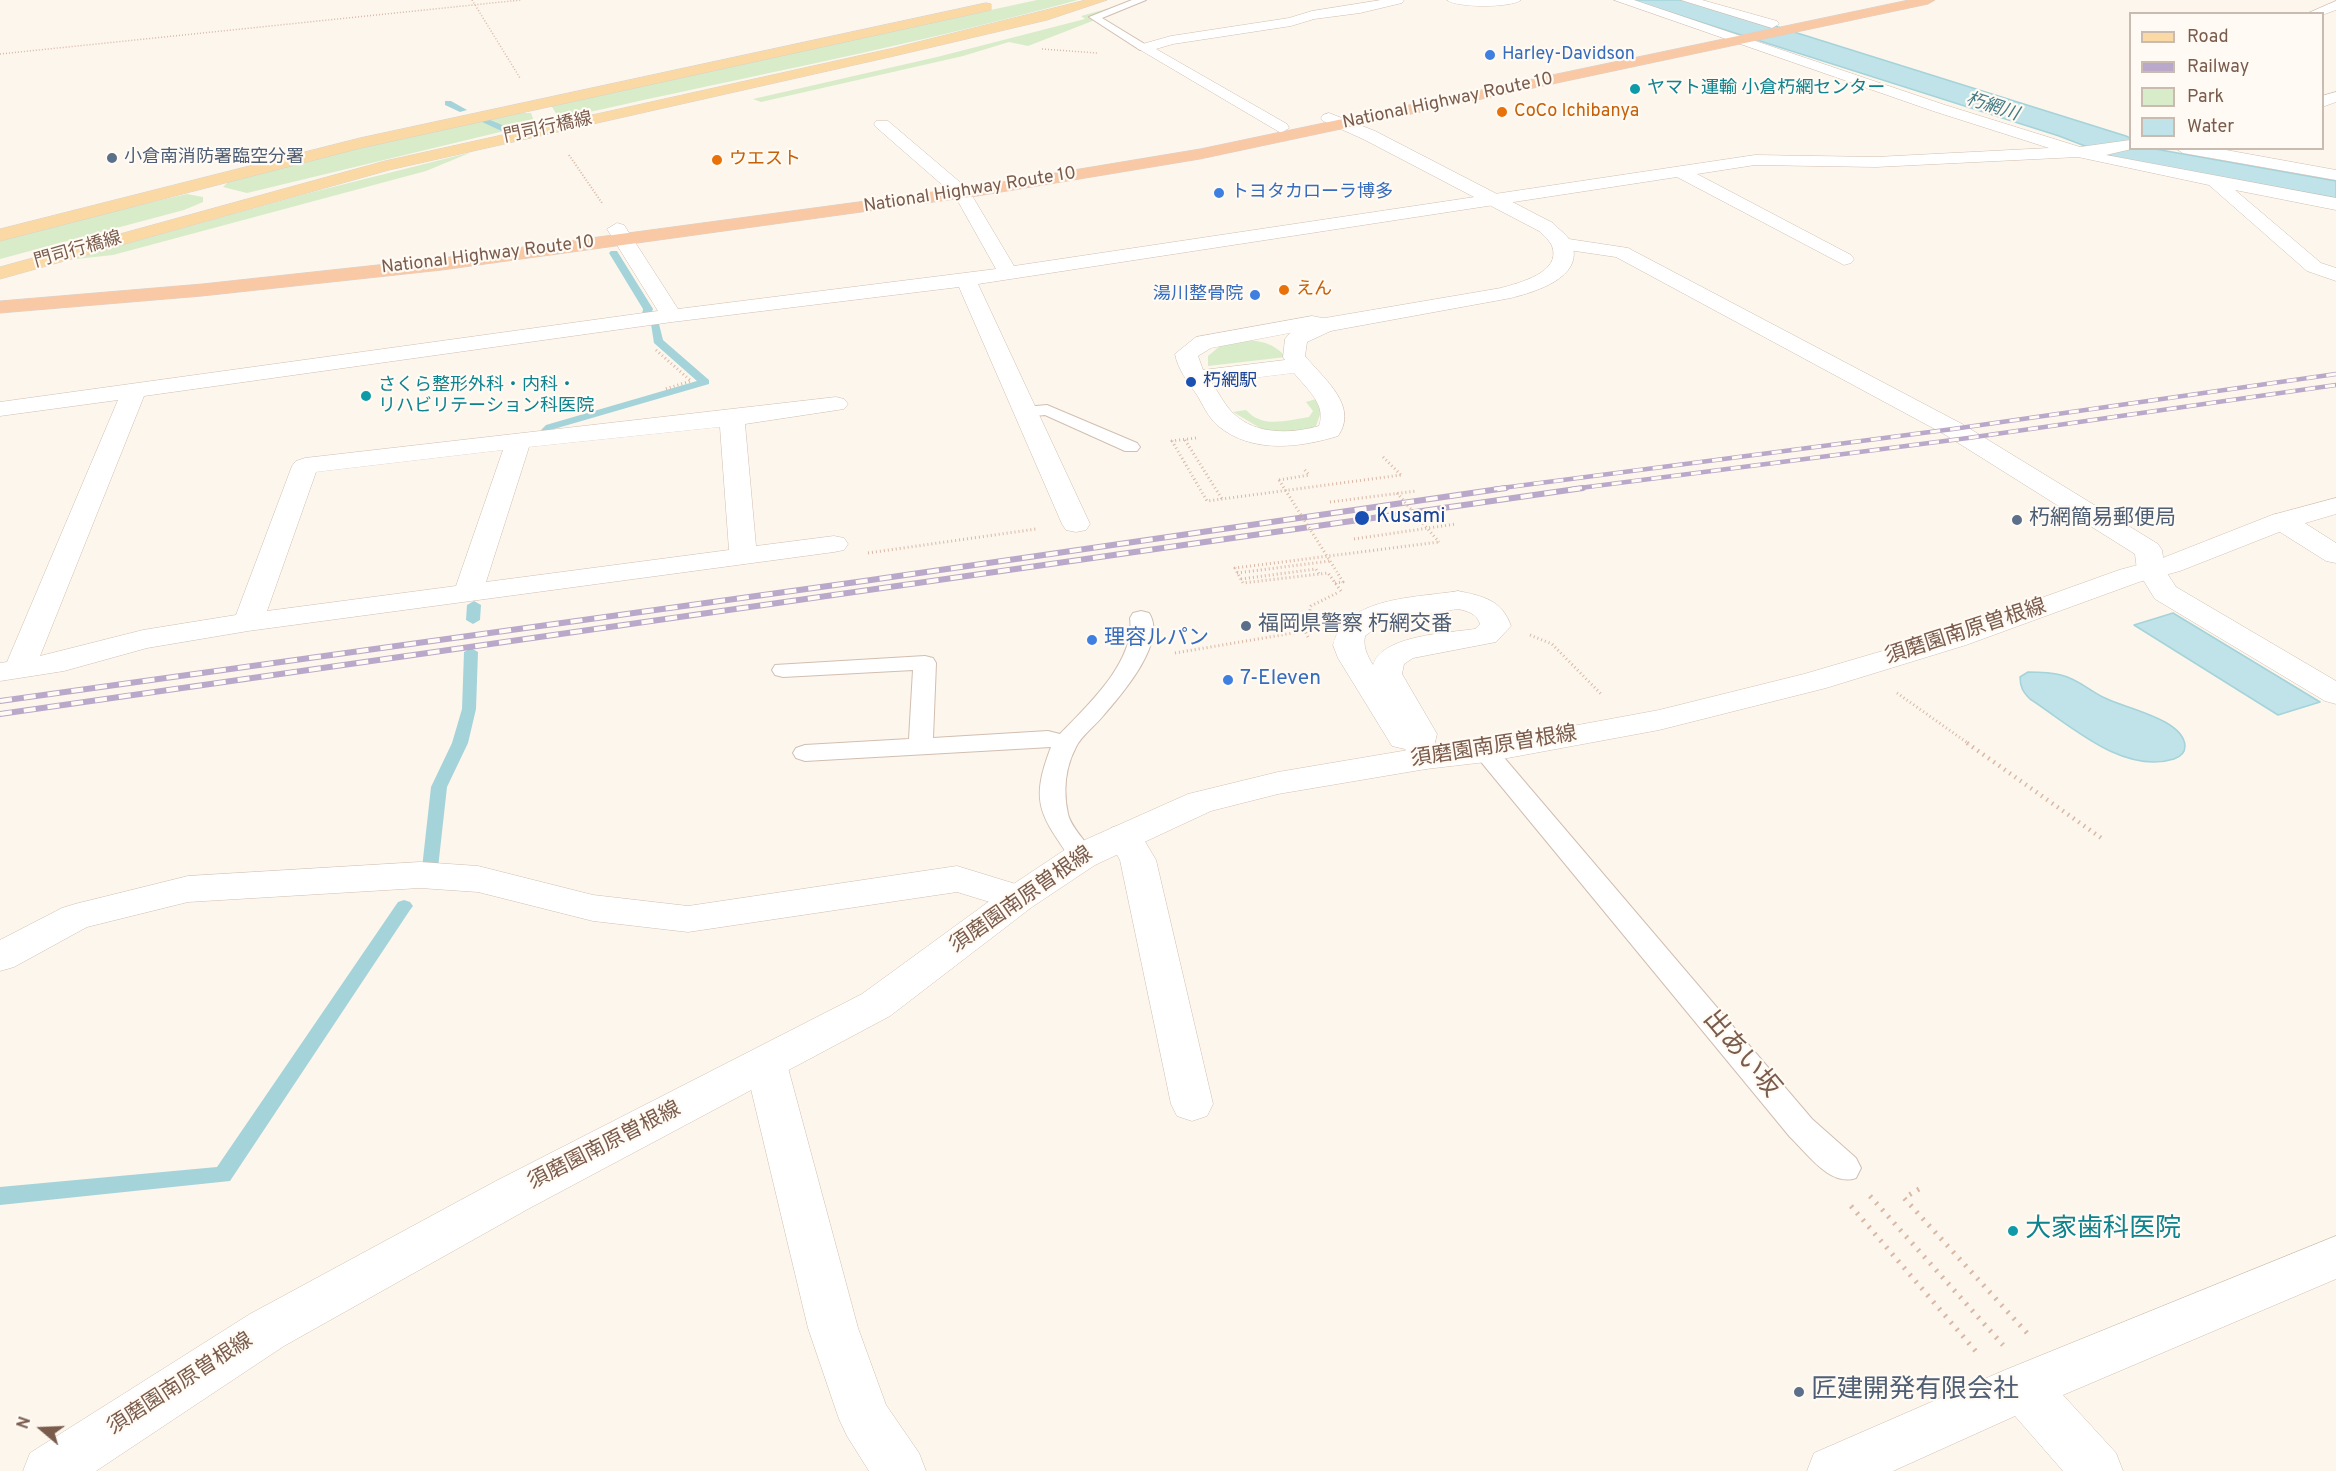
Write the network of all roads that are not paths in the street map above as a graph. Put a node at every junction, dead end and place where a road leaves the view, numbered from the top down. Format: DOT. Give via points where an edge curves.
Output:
graph roads {
  1 [pos="1100,0"];
  2 [pos="1141,0"];
  3 [pos="1398,0"];
  4 [pos="1454,0"];
  5 [pos="1514,0"];
  6 [pos="1621,0"];
  7 [pos="1689,0"];
  8 [pos="1888,0"];
  9 [pos="1928,0"];
  10 [pos="1006,3"];
  11 [pos="2336,5"];
  12 [pos="2317,12"];
  13 [pos="1772,24"];
  14 [pos="1720,34"];
  15 [pos="1740,40"];
  16 [pos="1143,47"];
  17 [pos="1337,121"];
  18 [pos="882,124"];
  19 [pos="1281,128"];
  20 [pos="2129,145"];
  21 [pos="2194,150"];
  22 [pos="2078,152"];
  23 [pos="1680,172"];
  24 [pos="2336,175"];
  25 [pos="2215,183"];
  26 [pos="189,185"];
  27 [pos="958,188"];
  28 [pos="1498,201"];
  29 [pos="231,204"];
  30 [pos="2336,204"];
  31 [pos="621,234"];
  32 [pos="0,235"];
  33 [pos="1562,244"];
  34 [pos="573,245"];
  35 [pos="1844,259"];
  36 [pos="274,263"];
  37 [pos="1008,273"];
  38 [pos="2336,275"];
  39 [pos="3,278"];
  40 [pos="966,280"];
  41 [pos="44,281"];
  42 [pos="0,307"];
  43 [pos="672,316"];
  44 [pos="1325,325"];
  45 [pos="1300,365"];
  46 [pos="1197,378"];
  47 [pos="134,392"];
  48 [pos="836,404"];
  49 [pos="0,409"];
  50 [pos="1025,412"];
  51 [pos="732,418"];
  52 [pos="519,441"];
  53 [pos="1131,447"];
  54 [pos="2336,506"];
  55 [pos="2282,521"];
  56 [pos="1076,524"];
  57 [pos="834,544"];
  58 [pos="2335,553"];
  59 [pos="743,556"];
  60 [pos="2151,570"];
  61 [pos="468,592"];
  62 [pos="1141,618"];
  63 [pos="248,622"];
  64 [pos="783,670"];
  65 [pos="9,671"];
  66 [pos="2336,694"];
  67 [pos="1065,743"];
  68 [pos="921,746"];
  69 [pos="1422,750"];
  70 [pos="1486,752"];
  71 [pos="805,753"];
  72 [pos="1124,836"];
  73 [pos="1082,856"];
  74 [pos="1019,898"];
  75 [pos="0,957"];
  76 [pos="766,1064"];
  77 [pos="1192,1104"];
  78 [pos="1845,1168"];
  79 [pos="2336,1257"];
  80 [pos="2014,1367"];
  81 [pos="49,1471"];
  82 [pos="900,1471"];
  83 [pos="1833,1471"];
  84 [pos="2097,1471"];
  1 -- 29 [label="main road, 門司行橋線"];
  2 -- 16 [label="lane" via="1094,18"];
  3 -- 16 [label="street"];
  4 -- 5 [label="street"];
  6 -- 14 [label="street"];
  7 -- 13 [label="street"];
  8 -- 13 [label="highway, National Highway Route 10"];
  9 -- 15 [label="highway, National Highway Route 10"];
  10 -- 26 [label="main road, 門司行橋線" via="536,103"];
  11 -- 12 [label="street"];
  13 -- 14 [label="highway, National Highway Route 10"];
  14 -- 15 [label="street"];
  14 -- 17 [label="highway, National Highway Route 10" via="1491,81"];
  15 -- 17 [label="highway, National Highway Route 10"];
  15 -- 22 [label="street"];
  16 -- 19 [label="street"];
  17 -- 19 [label="highway, National Highway Route 10"];
  17 -- 27 [label="highway, National Highway Route 10" via="1200,154"];
  17 -- 28 [label="street"];
  18 -- 27 [label="street"];
  19 -- 27 [label="highway, National Highway Route 10"];
  20 -- 22 [label="street"];
  21 -- 24 [label="street"];
  22 -- 23 [label="street" via="1876,162 1755,160"];
  22 -- 25 [label="street"];
  23 -- 28 [label="street"];
  23 -- 35 [label="street"];
  25 -- 30 [label="street"];
  25 -- 38 [label="street" via="2314,267"];
  26 -- 29 [label="main road"];
  26 -- 32 [label="main road, 門司行橋線"];
  27 -- 31 [label="highway, National Highway Route 10"];
  27 -- 37 [label="street"];
  28 -- 33 [label="street" via="1546,227"];
  28 -- 37 [label="street"];
  29 -- 39 [label="main road, 門司行橋線"];
  31 -- 34 [label="highway, National Highway Route 10"];
  31 -- 36 [label="highway, National Highway Route 10"];
  31 -- 43 [label="street"];
  33 -- 44 [label="street" via="1560,265 1533,285 1504,294"];
  33 -- 60 [label="street" via="1621,252 1884,390 2121,531 2148,550"];
  34 -- 39 [label="highway" via="274,274"];
  34 -- 42 [label="highway, National Highway Route 10" via="442,264"];
  37 -- 40 [label="street"];
  39 -- 41 [label="highway"];
  40 -- 43 [label="street"];
  40 -- 50 [label="street"];
  43 -- 47 [label="street"];
  44 -- 45 [label="street" via="1296,339 1294,357"];
  44 -- 46 [label="street" via="1312,323 1204,342 1186,354 1189,368"];
  45 -- 46 [label="street"];
  45 -- 46 [label="street" via="1332,405 1334,418 1329,431 1308,438 1270,438 1226,420"];
  47 -- 49 [label="street"];
  47 -- 65 [label="street"];
  48 -- 51 [label="street"];
  50 -- 53 [label="lane" via="1047,410"];
  50 -- 56 [label="street"];
  51 -- 52 [label="street"];
  51 -- 59 [label="street"];
  52 -- 61 [label="street"];
  52 -- 63 [label="street" via="305,466"];
  54 -- 55 [label="street, 須磨園南原曽根線"];
  55 -- 58 [label="street"];
  55 -- 60 [label="street, 須磨園南原曽根線"];
  57 -- 59 [label="street"];
  59 -- 61 [label="street"];
  60 -- 66 [label="street" via="2165,592"];
  60 -- 70 [label="street, 須磨園南原曽根線" via="1955,639 1815,681 1659,720"];
  61 -- 63 [label="street"];
  62 -- 67 [label="lane" via="1143,631 1134,660"];
  63 -- 65 [label="street" via="142,639 64,662"];
  64 -- 68 [label="lane" via="926,663"];
  67 -- 68 [label="lane" via="1048,738"];
  67 -- 73 [label="lane" via="1052,777 1055,817"];
  68 -- 71 [label="lane"];
  69 -- 69 [label="street" via="1404,739 1353,658 1348,645 1351,632 1376,614 1458,600 1478,604 1492,614 1496,626 1485,636 1404,651 1390,660 1386,674 1421,735"];
  69 -- 70 [label="street, 須磨園南原曽根線"];
  69 -- 72 [label="street, 須磨園南原曽根線" via="1200,802"];
  70 -- 78 [label="lane, 出あい坂" via="1801,1128"];
  72 -- 73 [label="street, 須磨園南原曽根線"];
  72 -- 77 [label="street" via="1138,861"];
  73 -- 74 [label="street, 須磨園南原曽根線"];
  74 -- 75 [label="street" via="957,879 688,919 593,908 478,879 420,875 188,889 75,917"];
  74 -- 76 [label="street, 須磨園南原曽根線" via="876,1005"];
  76 -- 81 [label="street, 須磨園南原曽根線" via="512,1195 267,1330"];
  76 -- 82 [label="street" via="833,1328 865,1419"];
  79 -- 80 [label="street"];
  80 -- 83 [label="street"];
  80 -- 84 [label="street"];
}
